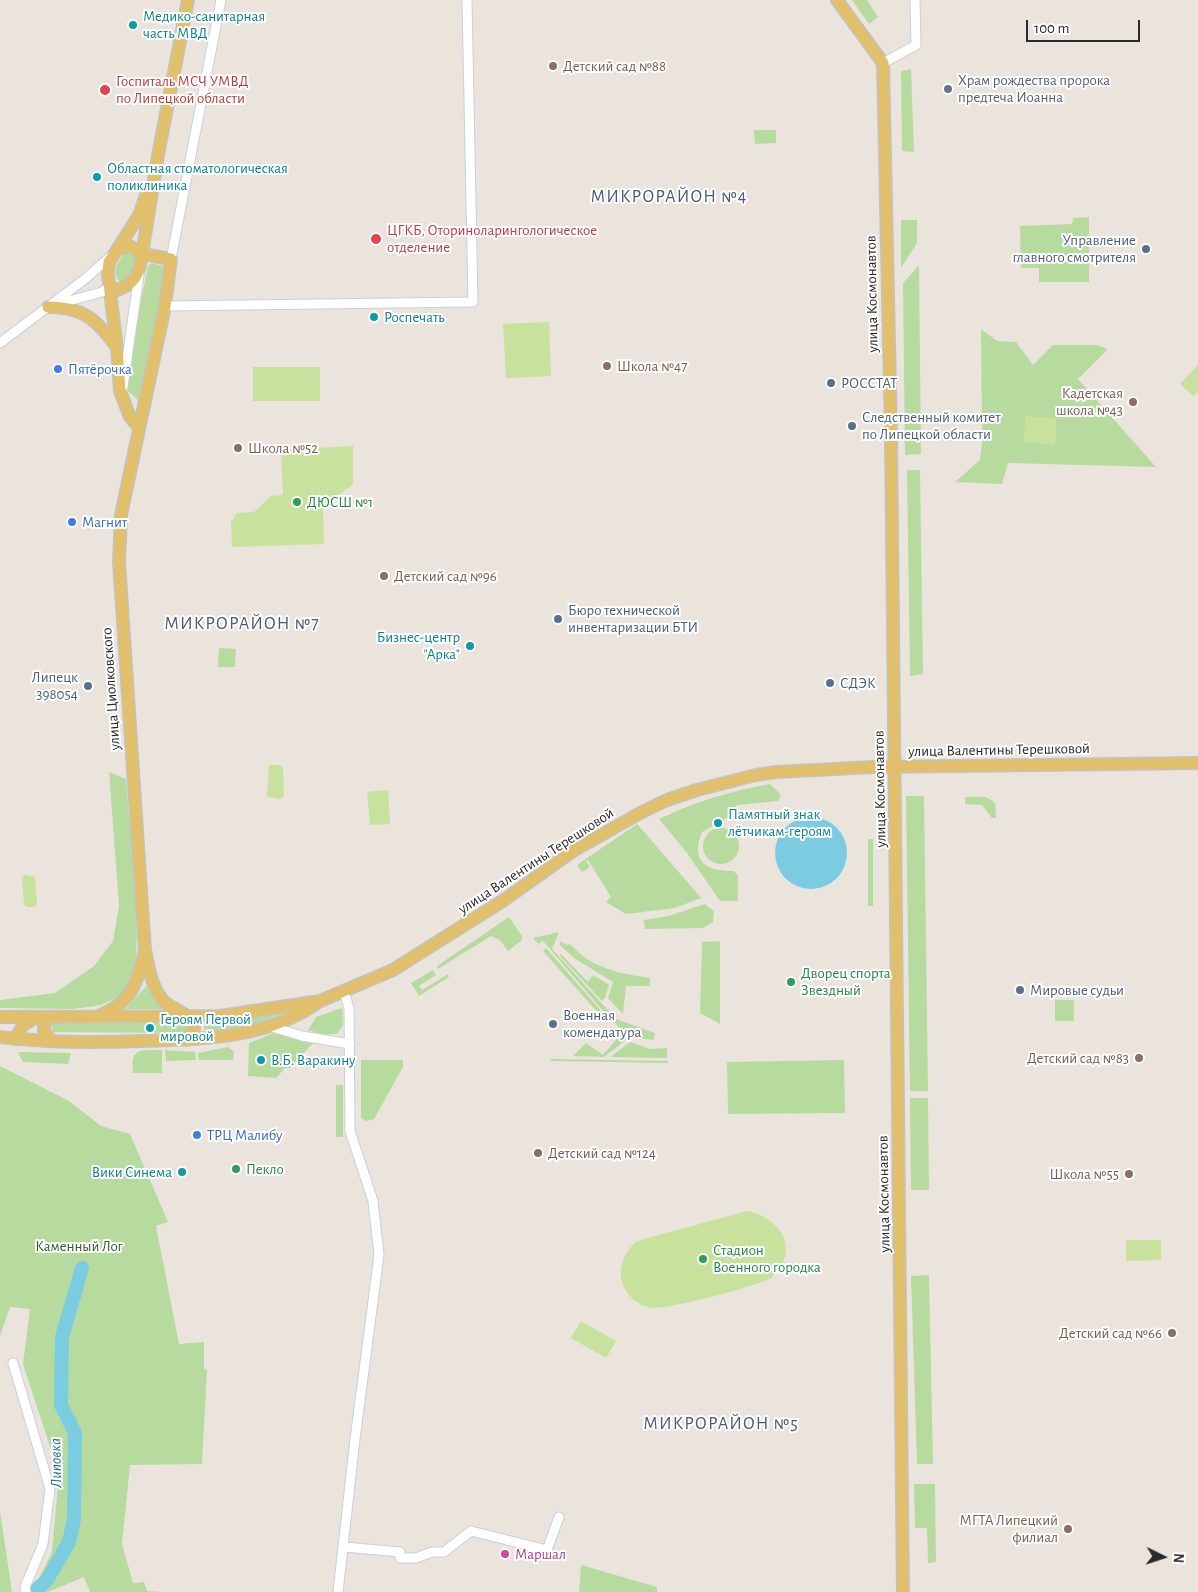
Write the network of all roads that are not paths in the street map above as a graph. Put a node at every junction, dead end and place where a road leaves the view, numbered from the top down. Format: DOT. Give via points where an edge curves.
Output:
graph roads {
  1 [pos="188,0"];
  2 [pos="221,0"];
  3 [pos="467,0"];
  4 [pos="837,0"];
  5 [pos="915,0"];
  6 [pos="883,63"];
  7 [pos="158,155"];
  8 [pos="115,252"];
  9 [pos="142,254"];
  10 [pos="171,259"];
  11 [pos="139,275"];
  12 [pos="110,286"];
  13 [pos="165,306"];
  14 [pos="48,307"];
  15 [pos="0,343"];
  16 [pos="117,348"];
  17 [pos="122,396"];
  18 [pos="138,427"];
  19 [pos="1198,763"];
  20 [pos="894,767"];
  21 [pos="145,950"];
  22 [pos="344,992"];
  23 [pos="320,1001"];
  24 [pos="0,1017"];
  25 [pos="34,1018"];
  26 [pos="48,1018"];
  27 [pos="96,1018"];
  28 [pos="190,1018"];
  29 [pos="350,1025"];
  30 [pos="269,1026"];
  31 [pos="0,1037"];
  32 [pos="15,1039"];
  33 [pos="187,1040"];
  34 [pos="335,1041"];
  35 [pos="52,1042"];
  36 [pos="350,1044"];
  37 [pos="13,1363"];
  38 [pos="560,1517"];
  39 [pos="344,1546"];
  40 [pos="26,1590"];
  41 [pos="338,1592"];
  42 [pos="903,1592"];
  1 -- 7 [label="main road"];
  2 -- 10 [label="street"];
  3 -- 13 [label="street" via="473,302"];
  4 -- 6 [label="main road"];
  5 -- 6 [label="street" via="916,45"];
  6 -- 20 [label="main road, улица Космонавтов"];
  7 -- 8 [label="main road" via="140,215"];
  7 -- 9 [label="main road"];
  8 -- 9 [label="main road" via="130,246"];
  8 -- 12 [label="main road" via="108,275"];
  8 -- 14 [label="street"];
  9 -- 10 [label="main road"];
  9 -- 11 [label="main road"];
  10 -- 13 [label="main road, улица Циолковского"];
  11 -- 12 [label="main road" via="117,290"];
  11 -- 17 [label="street"];
  12 -- 14 [label="street" via="102,292"];
  12 -- 16 [label="main road"];
  13 -- 18 [label="main road, улица Циолковского"];
  14 -- 15 [label="street"];
  14 -- 16 [label="main road" via="65,307 86,314"];
  16 -- 17 [label="main road"];
  17 -- 18 [label="main road" via="130,417"];
  18 -- 21 [label="main road, улица Циолковского" via="121,515 119,562"];
  19 -- 20 [label="main road, улица Валентины Терешковой"];
  20 -- 22 [label="main road, улица Валентины Терешковой" via="762,774 667,800 595,837 417,956"];
  20 -- 42 [label="main road, улица Космонавтов"];
  21 -- 27 [label="main road" via="134,990 115,1009"];
  21 -- 28 [label="main road" via="152,982 163,1001"];
  22 -- 23 [label="main road, улица Валентины Терешковой"];
  22 -- 29 [label="street"];
  23 -- 28 [label="main road, улица Валентины Терешковой"];
  23 -- 30 [label="main road, улица Валентины Терешковой" via="288,1021"];
  24 -- 25 [label="main road, улица Валентины Терешковой"];
  25 -- 26 [label="main road, улица Валентины Терешковой"];
  25 -- 32 [label="main road" via="24,1025"];
  26 -- 27 [label="main road, улица Валентины Терешковой"];
  26 -- 35 [label="main road" via="44,1032"];
  27 -- 28 [label="main road, улица Валентины Терешковой"];
  28 -- 33 [label="main road" via="194,1028"];
  29 -- 34 [label="street" via="344,1037"];
  29 -- 36 [label="street"];
  30 -- 33 [label="main road, улица Валентины Терешковой" via="231,1036"];
  30 -- 34 [label="street"];
  31 -- 32 [label="main road, улица Валентины Терешковой"];
  32 -- 35 [label="main road, улица Валентины Терешковой"];
  33 -- 35 [label="main road, улица Валентины Терешковой"];
  34 -- 36 [label="street"];
  36 -- 39 [label="street" via="350,1131 372,1201 379,1255 354,1439"];
  37 -- 40 [label="street" via="50,1489 43,1544"];
  38 -- 39 [label="street" via="547,1550 471,1531 444,1552 432,1552 416,1558 400,1558 400,1552"];
  39 -- 41 [label="street"];
}
